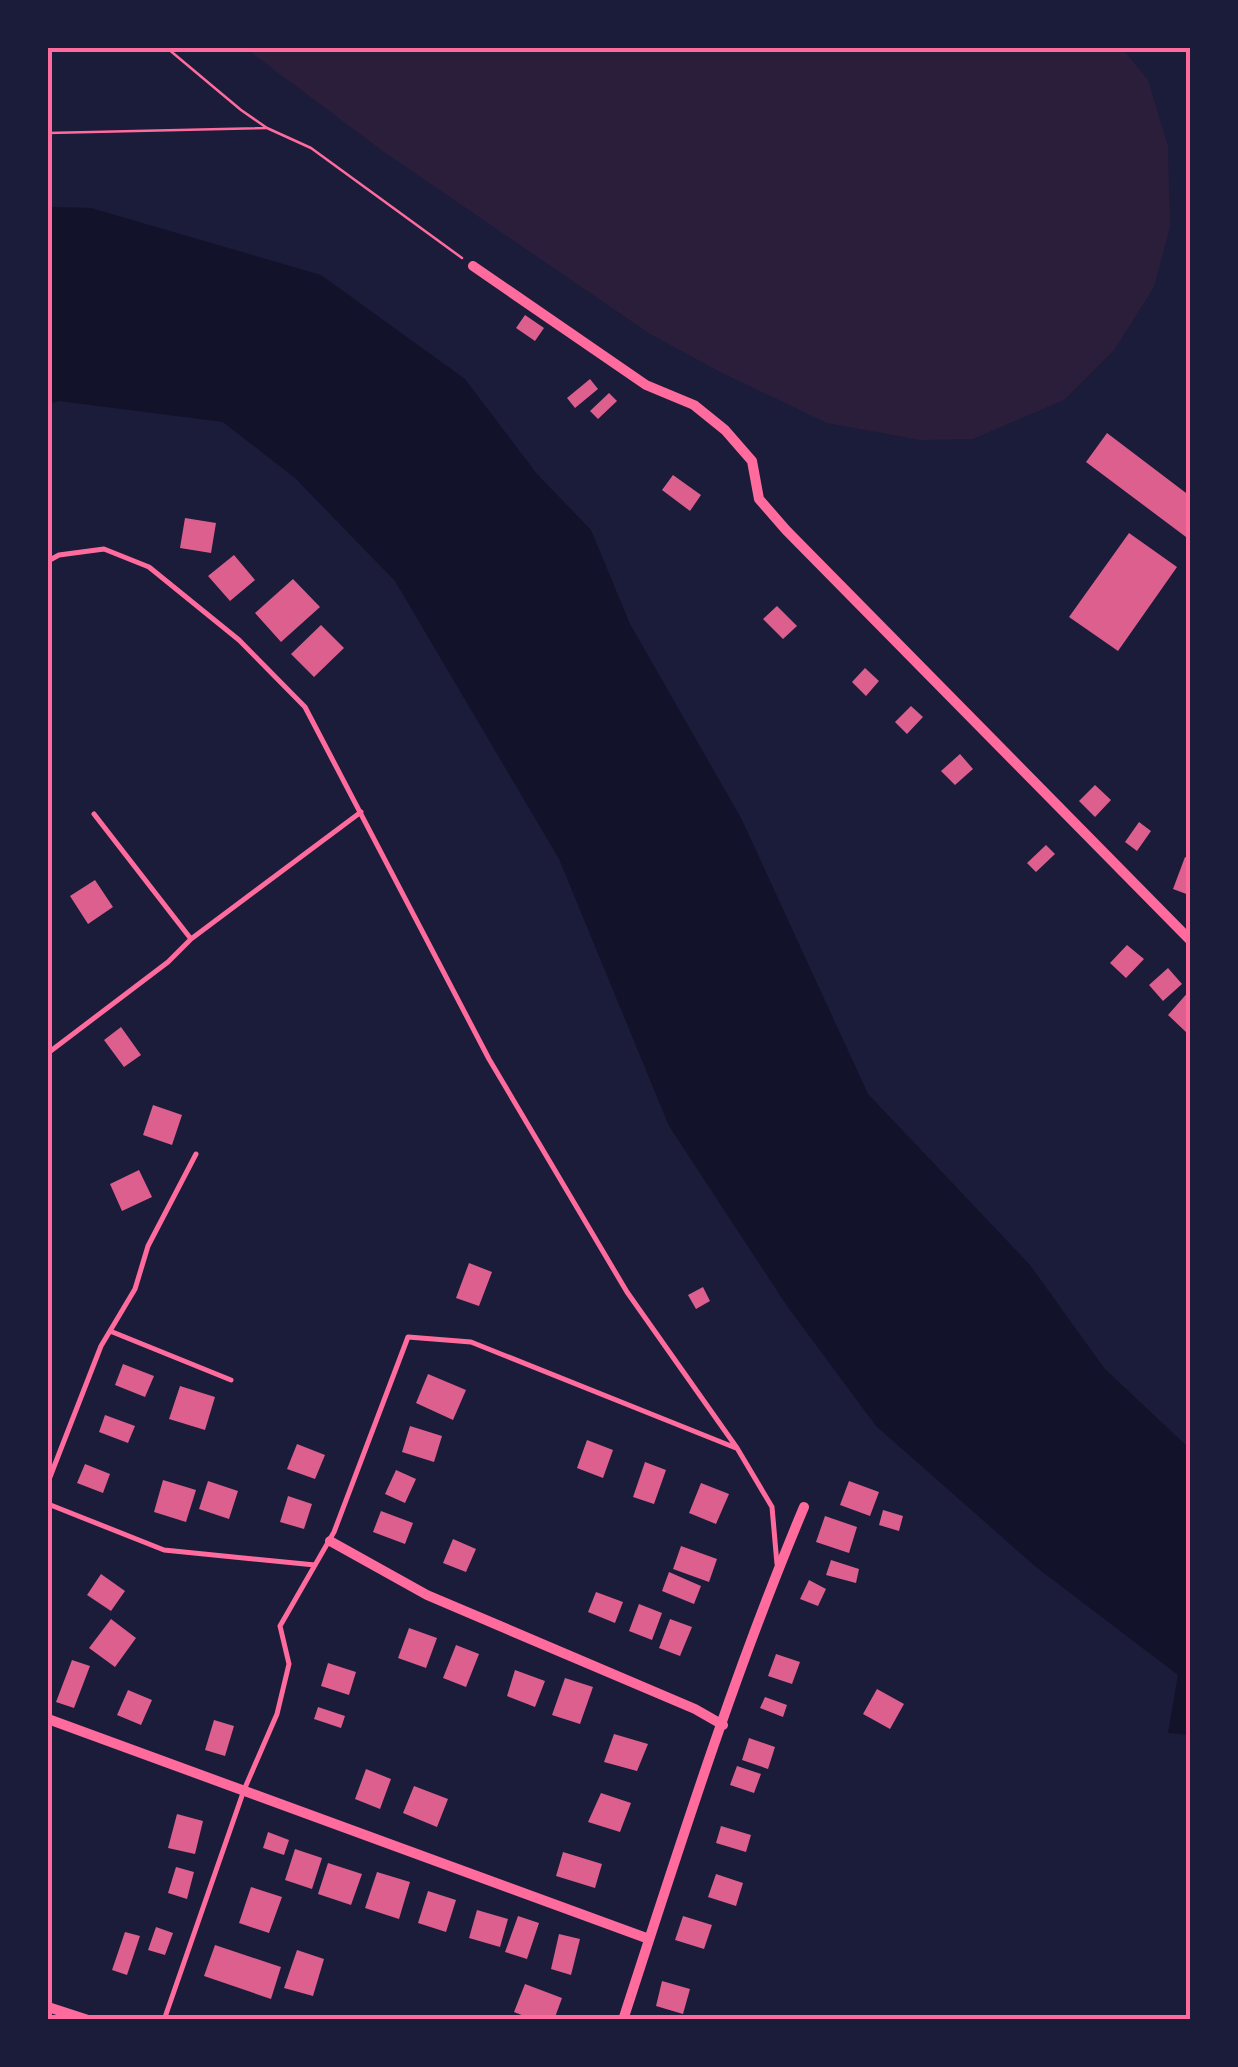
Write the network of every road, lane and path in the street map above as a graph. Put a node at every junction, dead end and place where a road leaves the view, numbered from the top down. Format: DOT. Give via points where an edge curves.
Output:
graph roads {
  1 [pos="167,48"];
  2 [pos="267,128"];
  3 [pos="48,133"];
  4 [pos="473,266"];
  5 [pos="48,561"];
  6 [pos="361,812"];
  7 [pos="94,814"];
  8 [pos="191,939"];
  9 [pos="1190,940"];
  10 [pos="48,1053"];
  11 [pos="196,1154"];
  12 [pos="110,1332"];
  13 [pos="231,1380"];
  14 [pos="736,1448"];
  15 [pos="48,1482"];
  16 [pos="48,1504"];
  17 [pos="804,1506"];
  18 [pos="330,1541"];
  19 [pos="315,1565"];
  20 [pos="777,1570"];
  21 [pos="48,1718"];
  22 [pos="723,1725"];
  23 [pos="244,1790"];
  24 [pos="650,1939"];
  25 [pos="48,2007"];
  26 [pos="88,2020"];
  27 [pos="164,2020"];
  28 [pos="623,2020"];
  1 -- 2 [label="path"];
  2 -- 3 [label="path"];
  2 -- 4 [label="path" via="312,148"];
  4 -- 9 [label="street" via="646,385 694,404 725,430 752,461 759,499 786,530"];
  5 -- 6 [label="lane" via="104,549 150,566 239,640 305,707"];
  6 -- 8 [label="lane"];
  6 -- 14 [label="lane" via="498,1076 627,1292"];
  7 -- 8 [label="lane"];
  8 -- 10 [label="lane"];
  11 -- 12 [label="lane"];
  12 -- 13 [label="lane"];
  12 -- 15 [label="lane"];
  14 -- 18 [label="lane" via="471,1342 408,1336"];
  14 -- 20 [label="lane" via="772,1507"];
  16 -- 19 [label="lane" via="164,1550"];
  17 -- 20 [label="street"];
  18 -- 19 [label="lane"];
  18 -- 22 [label="street" via="426,1595"];
  19 -- 23 [label="lane" via="280,1626 289,1664 277,1714"];
  20 -- 22 [label="street"];
  21 -- 23 [label="street"];
  22 -- 24 [label="street"];
  23 -- 24 [label="street"];
  23 -- 27 [label="lane"];
  24 -- 28 [label="street"];
  25 -- 26 [label="street"];
}
